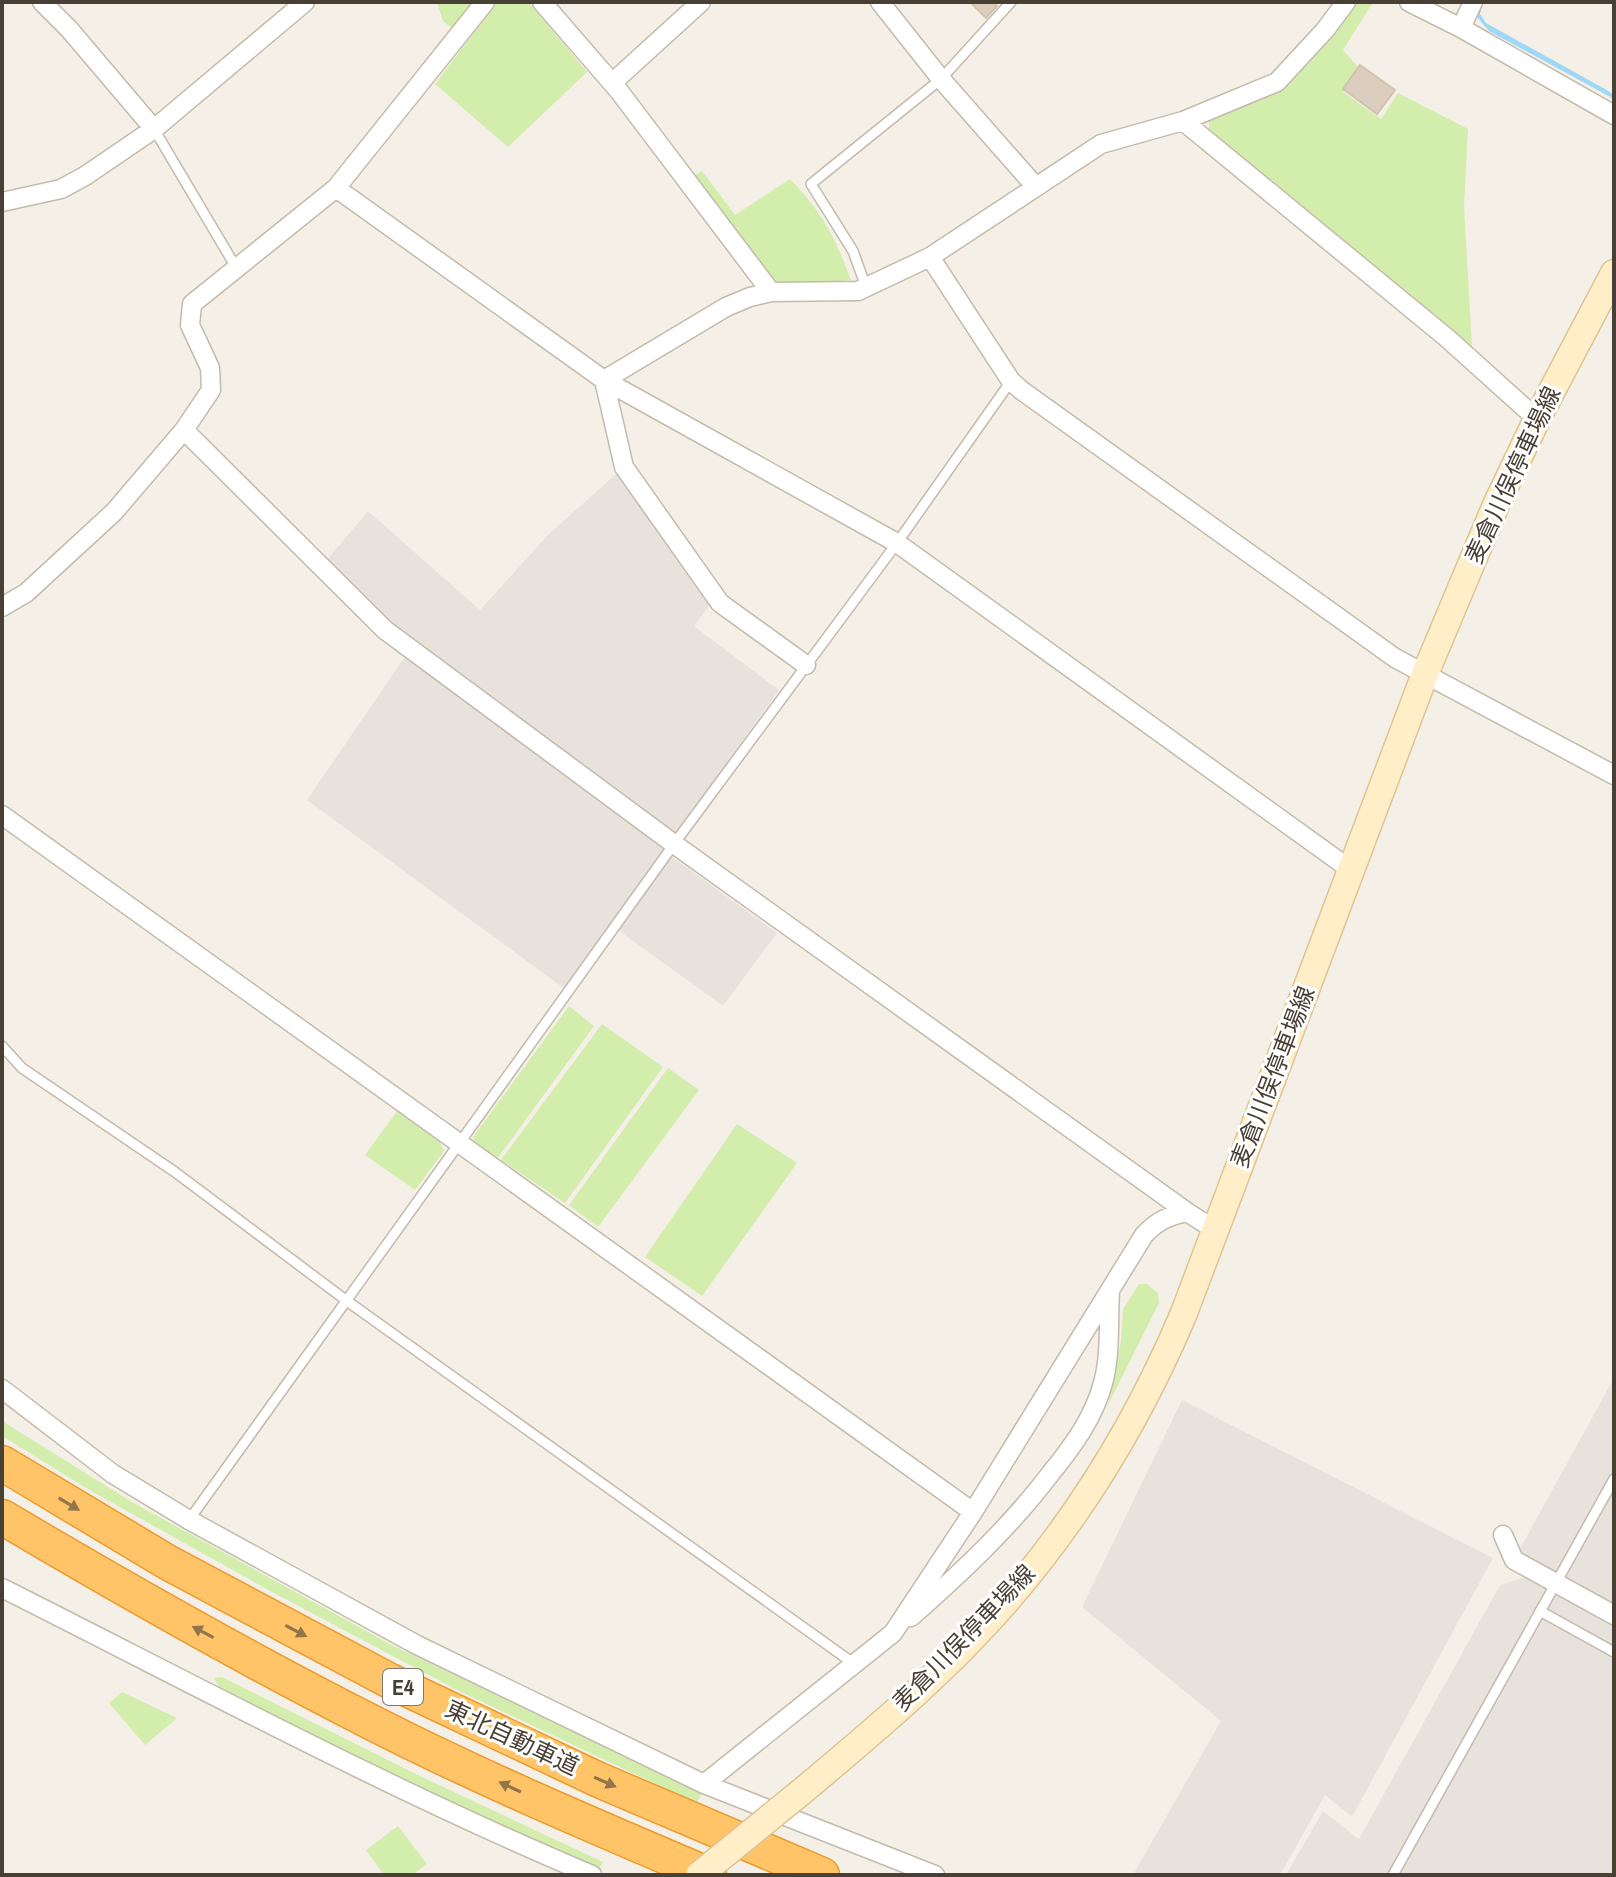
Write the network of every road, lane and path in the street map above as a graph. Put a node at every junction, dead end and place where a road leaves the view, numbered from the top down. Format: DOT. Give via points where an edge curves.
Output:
graph roads {
  1 [pos="42,2"];
  2 [pos="305,2"];
  3 [pos="485,2"];
  4 [pos="542,2"];
  5 [pos="701,2"];
  6 [pos="880,2"];
  7 [pos="1011,2"];
  8 [pos="1346,2"];
  9 [pos="1409,2"];
  10 [pos="1473,2"];
  11 [pos="1461,28"];
  12 [pos="941,79"];
  13 [pos="612,83"];
  14 [pos="1614,115"];
  15 [pos="1183,121"];
  16 [pos="154,129"];
  17 [pos="1036,187"];
  18 [pos="336,188"];
  19 [pos="2,202"];
  20 [pos="930,257"];
  21 [pos="237,269"];
  22 [pos="1614,273"];
  23 [pos="866,287"];
  24 [pos="771,292"];
  25 [pos="604,380"];
  26 [pos="1011,381"];
  27 [pos="1537,419"];
  28 [pos="184,430"];
  29 [pos="897,543"];
  30 [pos="2,607"];
  31 [pos="806,665"];
  32 [pos="1425,674"];
  33 [pos="1614,775"];
  34 [pos="2,815"];
  35 [pos="674,844"];
  36 [pos="1351,870"];
  37 [pos="2,1046"];
  38 [pos="461,1143"];
  39 [pos="1187,1212"];
  40 [pos="1215,1230"];
  41 [pos="1110,1289"];
  42 [pos="347,1301"];
  43 [pos="4,1392"];
  44 [pos="2,1463"];
  45 [pos="1614,1479"];
  46 [pos="973,1512"];
  47 [pos="2,1517"];
  48 [pos="189,1520"];
  49 [pos="1503,1535"];
  50 [pos="1555,1583"];
  51 [pos="2,1588"];
  52 [pos="1540,1611"];
  53 [pos="1614,1615"];
  54 [pos="893,1633"];
  55 [pos="1614,1652"];
  56 [pos="853,1663"];
  57 [pos="704,1784"];
  58 [pos="592,1875"];
  59 [pos="699,1875"];
  60 [pos="709,1875"];
  61 [pos="822,1875"];
  62 [pos="935,1875"];
  63 [pos="1393,1875"];
  1 -- 16 [label="street"];
  2 -- 16 [label="street"];
  3 -- 18 [label="street"];
  4 -- 13 [label="street"];
  5 -- 13 [label="street"];
  6 -- 12 [label="street"];
  7 -- 12 [label="lane"];
  8 -- 15 [label="street" via="1277,82"];
  9 -- 11 [label="street"];
  10 -- 11 [label="street"];
  11 -- 14 [label="street"];
  12 -- 17 [label="street"];
  12 -- 23 [label="lane" via="811,184 853,251"];
  13 -- 24 [label="street"];
  15 -- 17 [label="street" via="1101,144"];
  15 -- 27 [label="street" via="1447,338"];
  16 -- 19 [label="street" via="61,189"];
  16 -- 21 [label="lane"];
  17 -- 20 [label="street"];
  18 -- 21 [label="street"];
  18 -- 25 [label="street"];
  20 -- 23 [label="street"];
  20 -- 26 [label="street"];
  21 -- 28 [label="street" via="192,304 190,325 210,368 211,390"];
  22 -- 27 [label="main road, 麦倉川俣停車場線"];
  23 -- 24 [label="street"];
  24 -- 25 [label="street" via="726,307"];
  25 -- 29 [label="street"];
  25 -- 31 [label="street" via="624,467 720,603"];
  26 -- 29 [label="lane"];
  26 -- 32 [label="street" via="1382,649"];
  27 -- 32 [label="main road, 麦倉川俣停車場線"];
  28 -- 30 [label="street" via="114,512 26,593"];
  28 -- 35 [label="street" via="385,630"];
  29 -- 31 [label="lane"];
  29 -- 36 [label="street"];
  31 -- 35 [label="lane"];
  32 -- 33 [label="street"];
  32 -- 36 [label="main road, 麦倉川俣停車場線"];
  34 -- 38 [label="street"];
  35 -- 38 [label="lane"];
  35 -- 39 [label="street"];
  36 -- 40 [label="main road, 麦倉川俣停車場線"];
  37 -- 42 [label="lane" via="22,1068 175,1172"];
  38 -- 42 [label="lane"];
  38 -- 46 [label="street"];
  39 -- 40 [label="street"];
  39 -- 41 [label="street" via="1154,1224"];
  40 -- 59 [label="main road, 麦倉川俣停車場線, bridge" via="1134,1418 1071,1517 1009,1597 944,1667"];
  41 -- 46 [label="street"];
  41 -- 54 [label="street" via="1104,1381 1073,1446 987,1549"];
  42 -- 48 [label="lane"];
  42 -- 56 [label="lane"];
  43 -- 48 [label="street" via="89,1458"];
  44 -- 61 [label="highway, 東北自動車道 / E4, one-way" via="167,1562 390,1681 599,1780"];
  45 -- 50 [label="lane"];
  46 -- 54 [label="street"];
  60 -- 47 [label="highway, 東北自動車道 / E4, one-way" via="368,1721 144,1601"];
  48 -- 57 [label="street" via="417,1645"];
  49 -- 50 [label="street" via="1514,1560"];
  50 -- 52 [label="lane"];
  50 -- 53 [label="street"];
  51 -- 58 [label="street" via="463,1819"];
  52 -- 55 [label="lane"];
  52 -- 63 [label="lane"];
  54 -- 56 [label="street"];
  56 -- 57 [label="street"];
  57 -- 62 [label="street"];
}
